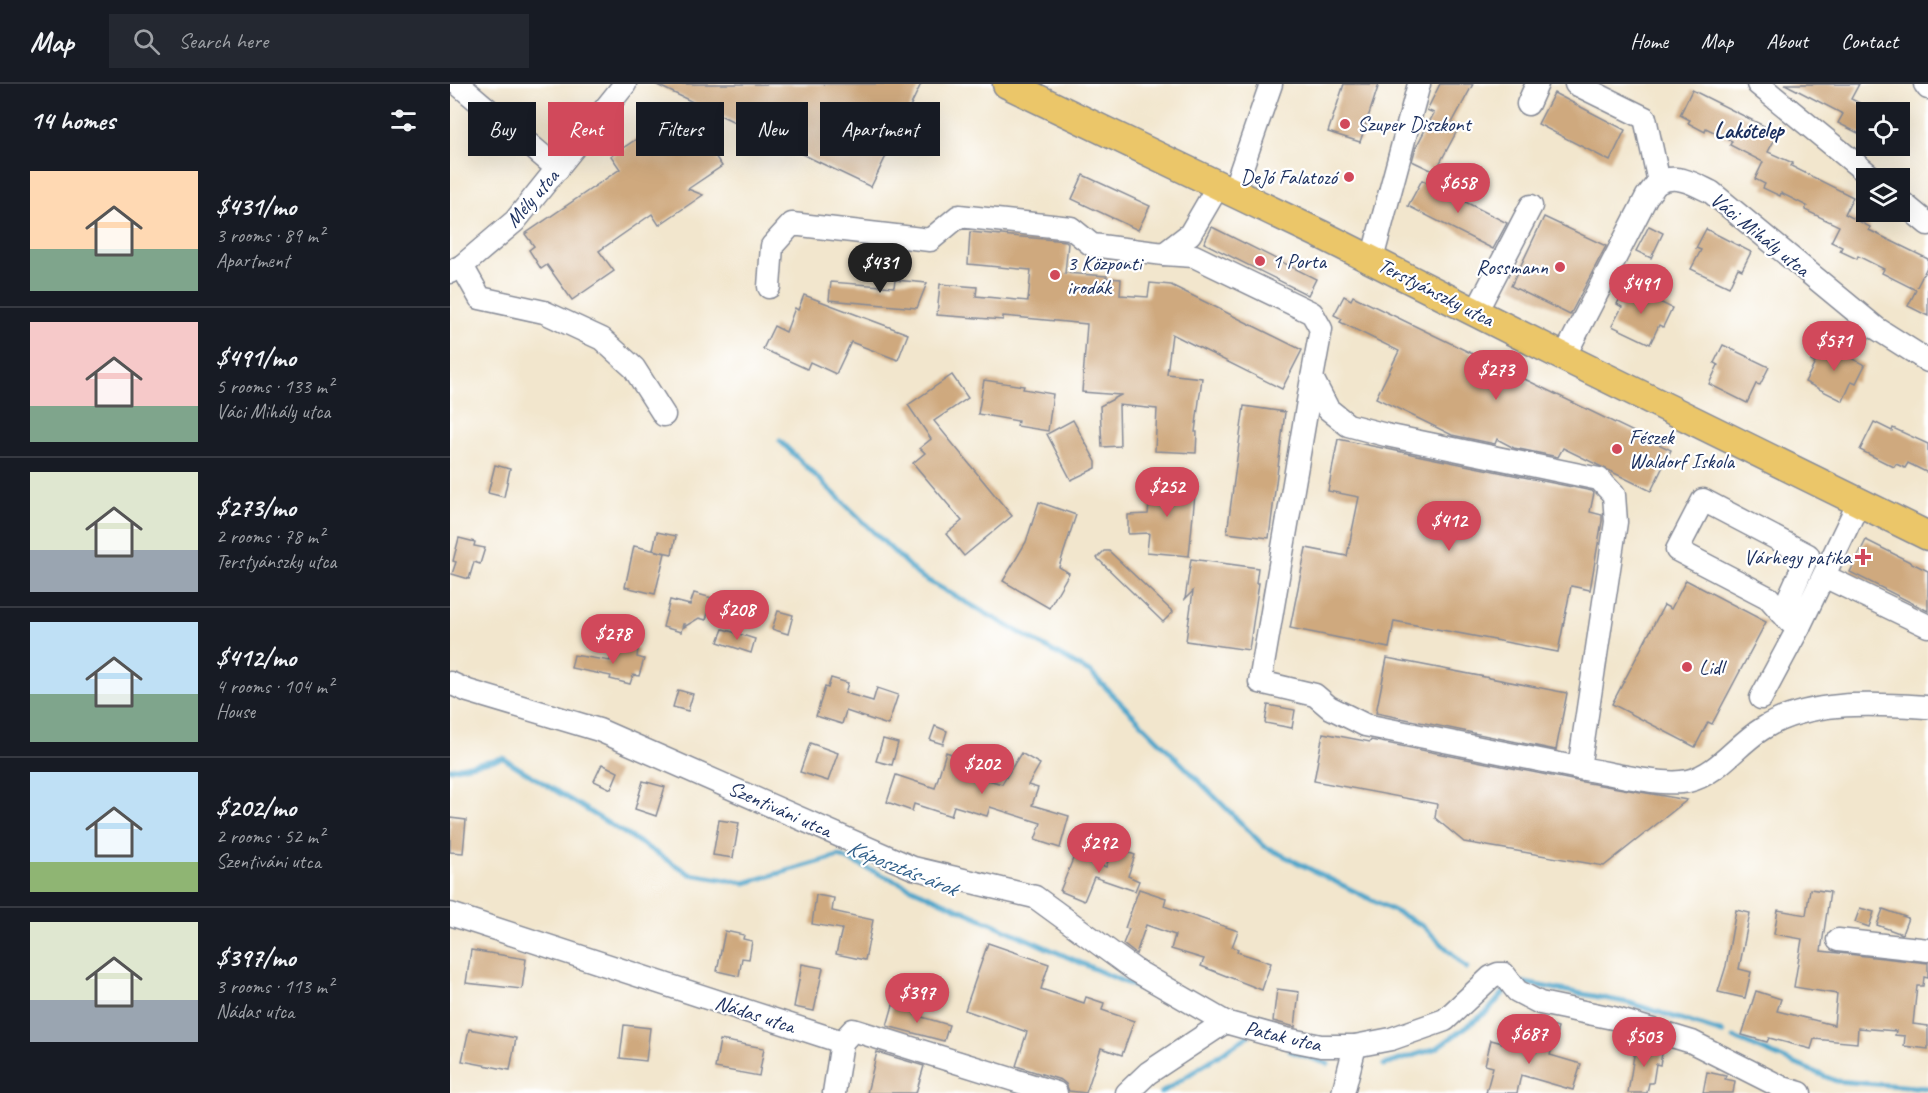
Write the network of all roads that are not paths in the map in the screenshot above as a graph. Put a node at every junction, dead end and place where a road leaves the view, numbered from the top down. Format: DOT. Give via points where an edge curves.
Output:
graph roads {
  1 [pos="458,84"];
  2 [pos="625,84"];
  3 [pos="1271,84"];
  4 [pos="1419,84"];
  5 [pos="1576,84"];
  6 [pos="1758,84"];
  7 [pos="1924,84"];
  8 [pos="1025,88"];
  9 [pos="1928,88"];
  10 [pos="1861,168"];
  11 [pos="558,169"];
  12 [pos="1659,182"];
  13 [pos="1225,189"];
  14 [pos="1531,206"];
  15 [pos="1910,209"];
  16 [pos="1928,224"];
  17 [pos="1164,254"];
  18 [pos="1372,259"];
  19 [pos="456,269"];
  20 [pos="769,287"];
  21 [pos="1476,312"];
  22 [pos="1564,357"];
  23 [pos="1928,361"];
  24 [pos="1312,378"];
  25 [pos="663,415"];
  26 [pos="1859,502"];
  27 [pos="1928,536"];
  28 [pos="1824,576"];
  29 [pos="1790,620"];
  30 [pos="1928,626"];
  31 [pos="450,683"];
  32 [pos="1761,698"];
  33 [pos="1928,707"];
  34 [pos="1579,768"];
  35 [pos="450,914"];
  36 [pos="1838,940"];
  37 [pos="1928,950"];
  38 [pos="1225,1022"];
  39 [pos="842,1042"];
  40 [pos="1355,1046"];
  41 [pos="834,1093"];
  42 [pos="1056,1093"];
  43 [pos="1126,1093"];
  44 [pos="1343,1093"];
  45 [pos="1800,1093"];
  1 -- 11 [label="street"];
  2 -- 11 [label="street, Mély utca"];
  3 -- 13 [label="street"];
  4 -- 18 [label="street"];
  5 -- 12 [label="street" via="1645,118"];
  6 -- 10 [label="street"];
  7 -- 9 [label="street"];
  8 -- 13 [label="main road, Terstyánszky utca"];
  11 -- 19 [label="street, Mély utca" via="514,221"];
  12 -- 22 [label="street" via="1647,196"];
  12 -- 23 [label="street, Váci Mihály utca" via="1672,178 1711,192 1876,328"];
  13 -- 17 [label="street" via="1190,234"];
  13 -- 18 [label="main road, Terstyánszky utca"];
  14 -- 21 [label="street"];
  15 -- 16 [label="street"];
  17 -- 20 [label="street" via="1092,245 1071,228 959,216 930,240 792,224 772,246"];
  17 -- 24 [label="street" via="1194,256 1312,313 1322,329"];
  18 -- 21 [label="main road, Terstyánszky utca"];
  19 -- 25 [label="street" via="480,298 544,312 602,339 634,368"];
  21 -- 22 [label="main road, Terstyánszky utca"];
  22 -- 26 [label="main road, Terstyánszky utca"];
  24 -- 34 [label="street" via="1328,409 1348,425 1599,479 1614,495 1616,522"];
  24 -- 34 [label="street" via="1260,682 1315,695 1365,725"];
  26 -- 27 [label="main road, Terstyánszky utca"];
  26 -- 28 [label="street"];
  28 -- 29 [label="street"];
  28 -- 30 [label="street"];
  29 -- 29 [label="street" via="1769,598 1677,550 1703,500 1808,555"];
  29 -- 32 [label="street"];
  31 -- 38 [label="street, Szentiváni utca" via="468,692 599,730 913,868 1035,897 1135,970"];
  33 -- 34 [label="street" via="1837,707 1784,718 1762,729 1702,777 1686,781 1669,783"];
  35 -- 39 [label="street, Nádas utca"];
  36 -- 37 [label="street"];
  38 -- 40 [label="street, Patak utca" via="1321,1046"];
  38 -- 43 [label="street, Patak utca" via="1148,1073"];
  39 -- 41 [label="street"];
  39 -- 42 [label="street" via="853,1030"];
  40 -- 44 [label="street"];
  40 -- 45 [label="street, Patak utca" via="1391,1039 1445,1020 1491,977 1504,974 1517,991 1540,1003 1613,1018 1692,1042"];
}
